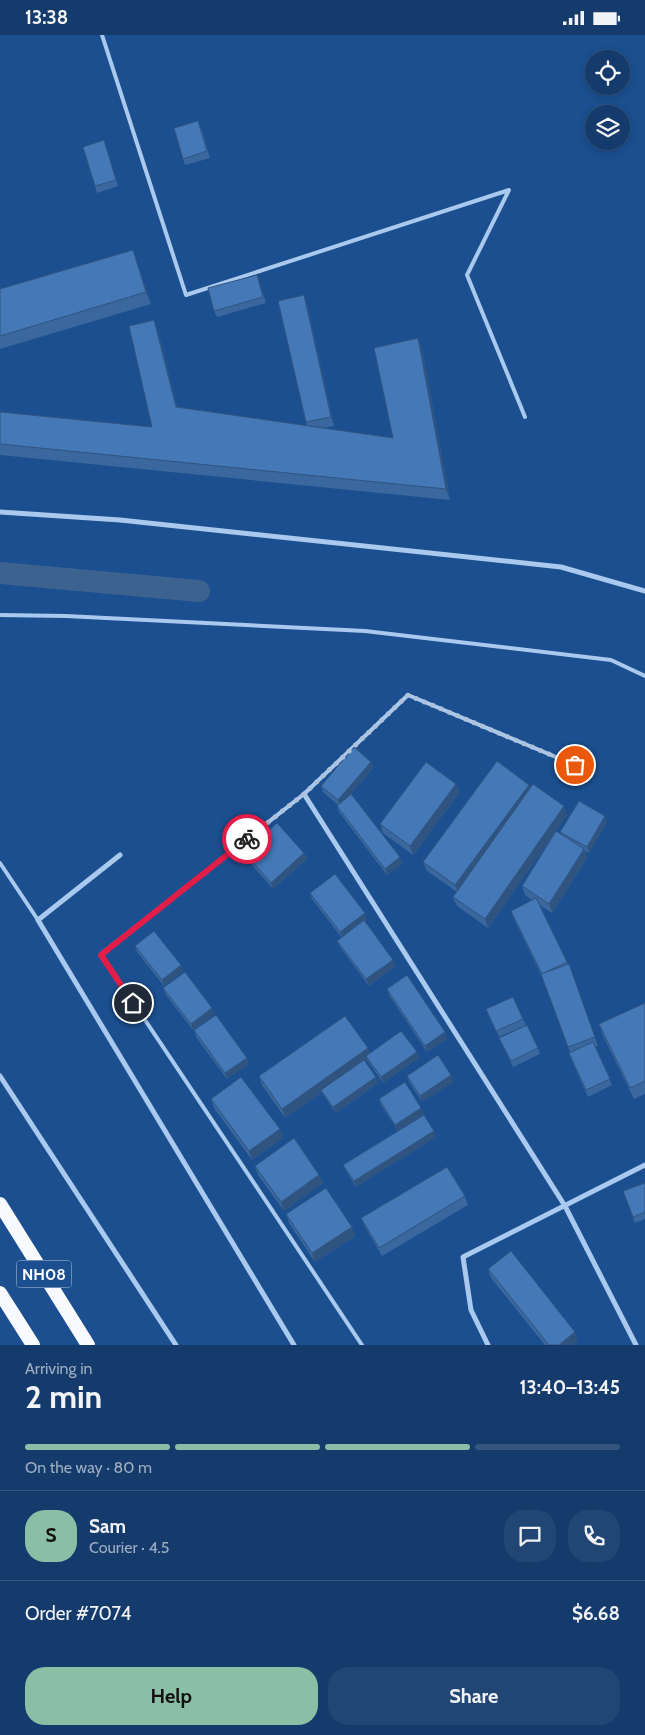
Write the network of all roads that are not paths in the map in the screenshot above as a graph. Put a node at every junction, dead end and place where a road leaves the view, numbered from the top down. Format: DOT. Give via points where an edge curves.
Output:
graph roads {
  1 [pos="102,35"];
  2 [pos="525,417"];
  3 [pos="0,512"];
  4 [pos="645,591"];
  5 [pos="0,615"];
  6 [pos="645,675"];
  7 [pos="575,765"];
  8 [pos="304,794"];
  9 [pos="120,855"];
  10 [pos="0,863"];
  11 [pos="38,920"];
  12 [pos="0,1076"];
  13 [pos="645,1165"];
  14 [pos="0,1204"];
  15 [pos="565,1205"];
  16 [pos="0,1293"];
  17 [pos="33,1345"];
  18 [pos="88,1345"];
  19 [pos="176,1345"];
  20 [pos="294,1345"];
  21 [pos="362,1345"];
  22 [pos="488,1345"];
  23 [pos="636,1345"];
  1 -- 2 [label="lane" via="186,295 509,190 467,275"];
  3 -- 4 [label="street" via="120,520 562,567"];
  5 -- 6 [label="lane" via="365,631 611,660"];
  7 -- 8 [label="lane" via="408,695"];
  8 -- 15 [label="street"];
  8 -- 21 [label="lane" via="101,955"];
  9 -- 11 [label="street"];
  10 -- 11 [label="lane"];
  11 -- 20 [label="street"];
  12 -- 19 [label="street"];
  13 -- 15 [label="street"];
  14 -- 18 [label="highway, NH08"];
  15 -- 22 [label="street" via="463,1257 471,1310"];
  15 -- 23 [label="street"];
  16 -- 17 [label="highway, NH08"];
}
